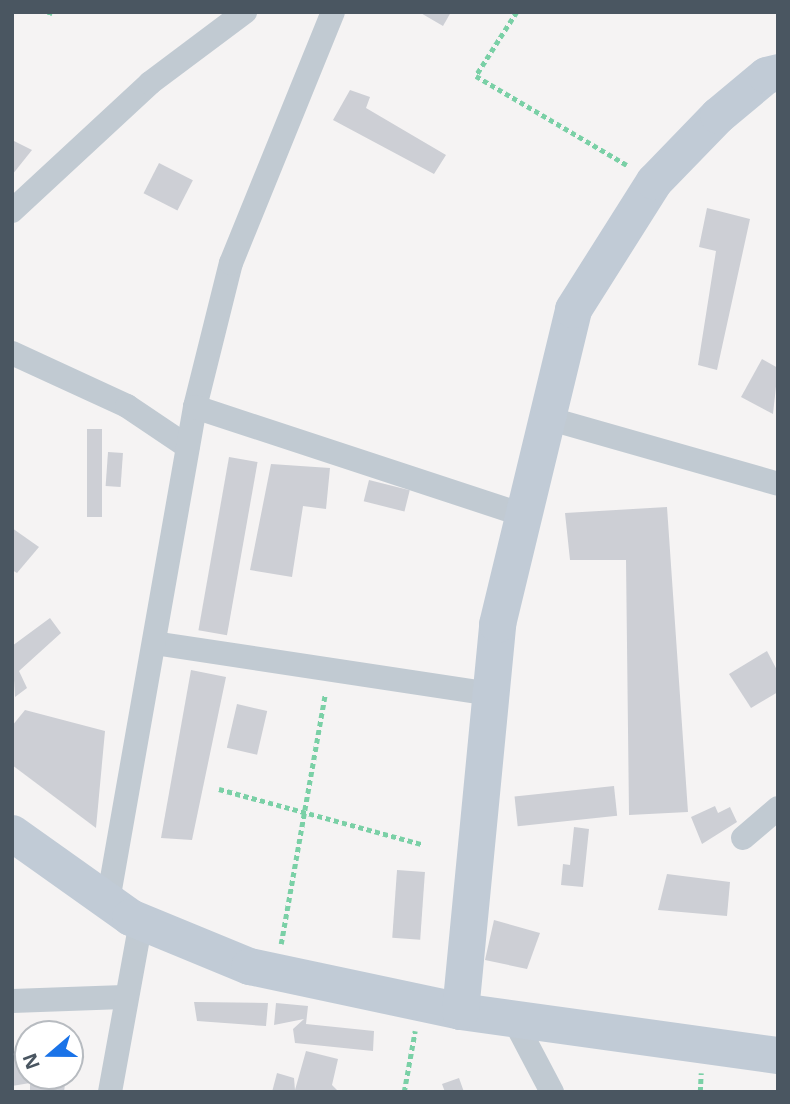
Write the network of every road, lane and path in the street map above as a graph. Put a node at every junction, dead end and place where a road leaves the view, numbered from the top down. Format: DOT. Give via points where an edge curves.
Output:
graph roads {
  1 [pos="245,12"];
  2 [pos="333,12"];
  3 [pos="347,12"];
  4 [pos="517,12"];
  5 [pos="778,72"];
  6 [pos="307,77"];
  7 [pos="654,181"];
  8 [pos="12,211"];
  9 [pos="12,353"];
  10 [pos="195,407"];
  11 [pos="547,418"];
  12 [pos="188,447"];
  13 [pos="778,484"];
  14 [pos="523,515"];
  15 [pos="154,643"];
  16 [pos="330,670"];
  17 [pos="490,694"];
  18 [pos="219,789"];
  19 [pos="778,808"];
  20 [pos="305,812"];
  21 [pos="12,833"];
  22 [pos="743,838"];
  23 [pos="422,844"];
  24 [pos="108,901"];
  25 [pos="141,921"];
  26 [pos="276,972"];
  27 [pos="124,997"];
  28 [pos="12,1001"];
  29 [pos="420,1002"];
  30 [pos="460,1011"];
  31 [pos="513,1018"];
  32 [pos="778,1055"];
  33 [pos="110,1092"];
  34 [pos="404,1092"];
  35 [pos="552,1092"];
  1 -- 8 [label="street" via="150,83"];
  2 -- 6 [label="street"];
  3 -- 6 [label="street"];
  4 -- 7 [label="path" via="476,76"];
  5 -- 7 [label="street" via="766,75 718,115"];
  6 -- 10 [label="street" via="231,263"];
  7 -- 11 [label="street" via="573,309"];
  9 -- 12 [label="street" via="127,406"];
  10 -- 12 [label="street"];
  10 -- 14 [label="street"];
  11 -- 13 [label="street"];
  11 -- 14 [label="street"];
  12 -- 15 [label="street"];
  14 -- 17 [label="street" via="497,624"];
  15 -- 16 [label="street"];
  15 -- 24 [label="street"];
  16 -- 17 [label="street"];
  16 -- 20 [label="path"];
  17 -- 30 [label="street"];
  18 -- 20 [label="path"];
  19 -- 22 [label="street"];
  20 -- 23 [label="path"];
  20 -- 26 [label="path"];
  21 -- 24 [label="street"];
  24 -- 25 [label="street"];
  25 -- 26 [label="street" via="248,967"];
  25 -- 27 [label="street"];
  26 -- 29 [label="street"];
  27 -- 28 [label="street"];
  27 -- 33 [label="street"];
  29 -- 30 [label="street"];
  29 -- 34 [label="path"];
  30 -- 31 [label="street"];
  31 -- 32 [label="street"];
  31 -- 35 [label="street"];
}
